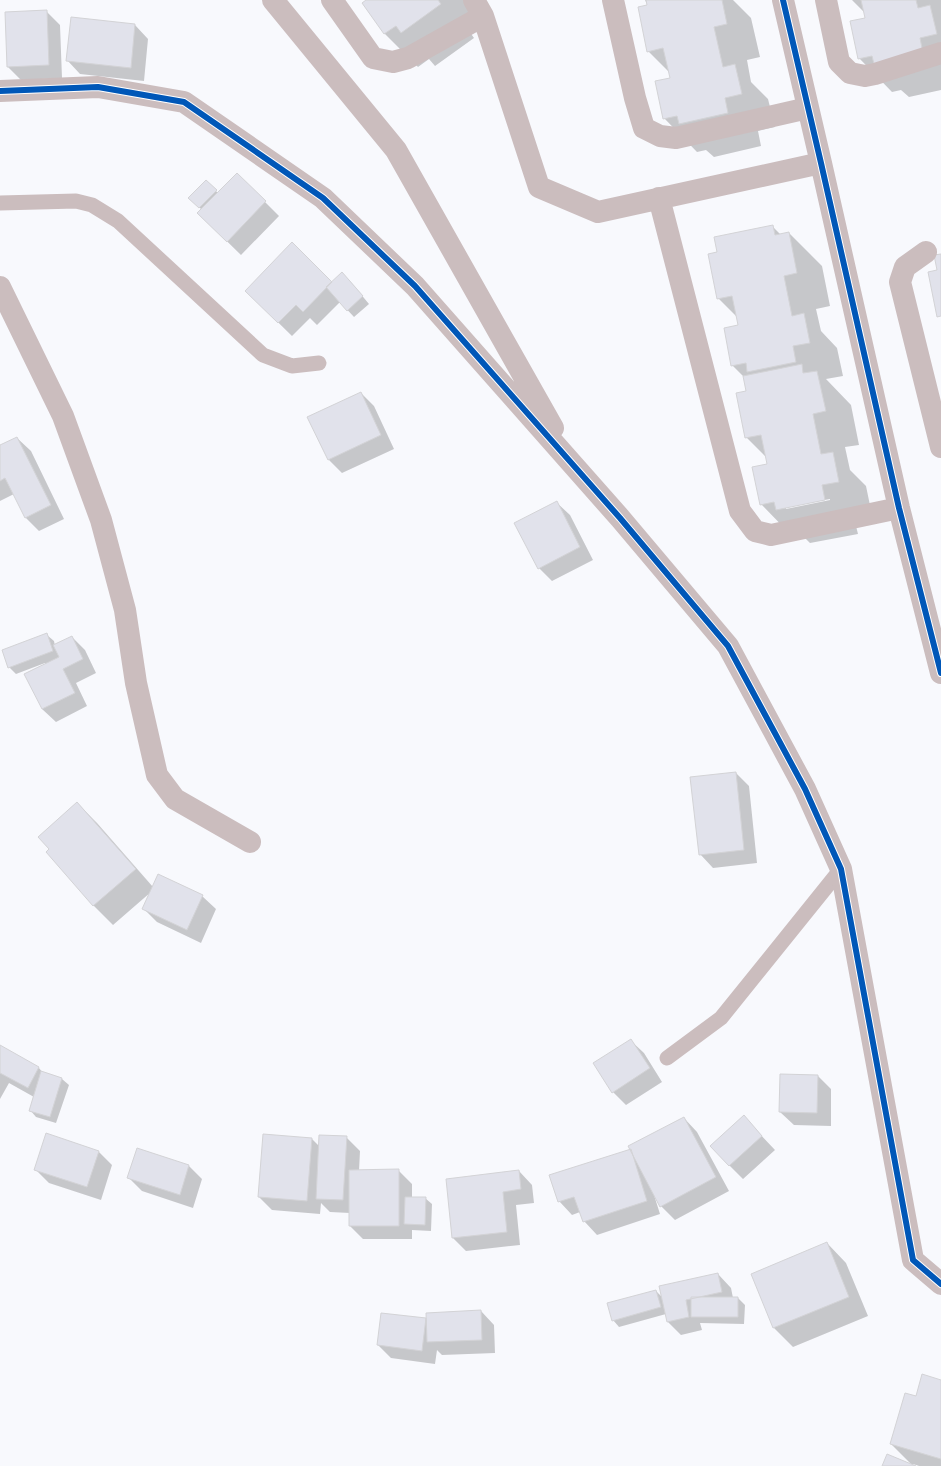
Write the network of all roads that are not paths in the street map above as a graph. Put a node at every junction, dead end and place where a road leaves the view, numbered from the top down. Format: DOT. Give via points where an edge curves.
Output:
graph roads {
  1 [pos="272,0"];
  2 [pos="332,0"];
  3 [pos="613,0"];
  4 [pos="783,0"];
  5 [pos="826,0"];
  6 [pos="479,8"];
  7 [pos="941,54"];
  8 [pos="0,91"];
  9 [pos="808,108"];
  10 [pos="821,163"];
  11 [pos="659,198"];
  12 [pos="0,203"];
  13 [pos="926,252"];
  14 [pos="0,287"];
  15 [pos="319,363"];
  16 [pos="941,447"];
  17 [pos="575,467"];
  18 [pos="899,508"];
  19 [pos="941,673"];
  20 [pos="250,842"];
  21 [pos="841,869"];
  22 [pos="667,1058"];
  23 [pos="941,1284"];
  1 -- 17 [label="street" via="396,150"];
  2 -- 6 [label="street" via="373,58 394,62 408,58"];
  3 -- 9 [label="street" via="644,128 660,136 676,138"];
  4 -- 9 [label="street"];
  5 -- 7 [label="street" via="839,62 850,73 865,76 875,74"];
  6 -- 11 [label="street" via="539,187 598,212"];
  8 -- 17 [label="street" via="98,87 184,102 323,198 415,286"];
  9 -- 10 [label="street"];
  10 -- 11 [label="street"];
  10 -- 18 [label="street"];
  11 -- 18 [label="street" via="740,511 755,531 771,535"];
  12 -- 15 [label="lane" via="76,201 92,205 118,221 263,355 292,366"];
  13 -- 16 [label="street" via="905,267 900,282"];
  14 -- 20 [label="street" via="63,416 101,520 124,610 136,683 157,775 175,799"];
  17 -- 21 [label="street" via="728,646 805,789"];
  18 -- 19 [label="street"];
  21 -- 22 [label="lane" via="721,1018"];
  21 -- 23 [label="street" via="913,1260"];
}
